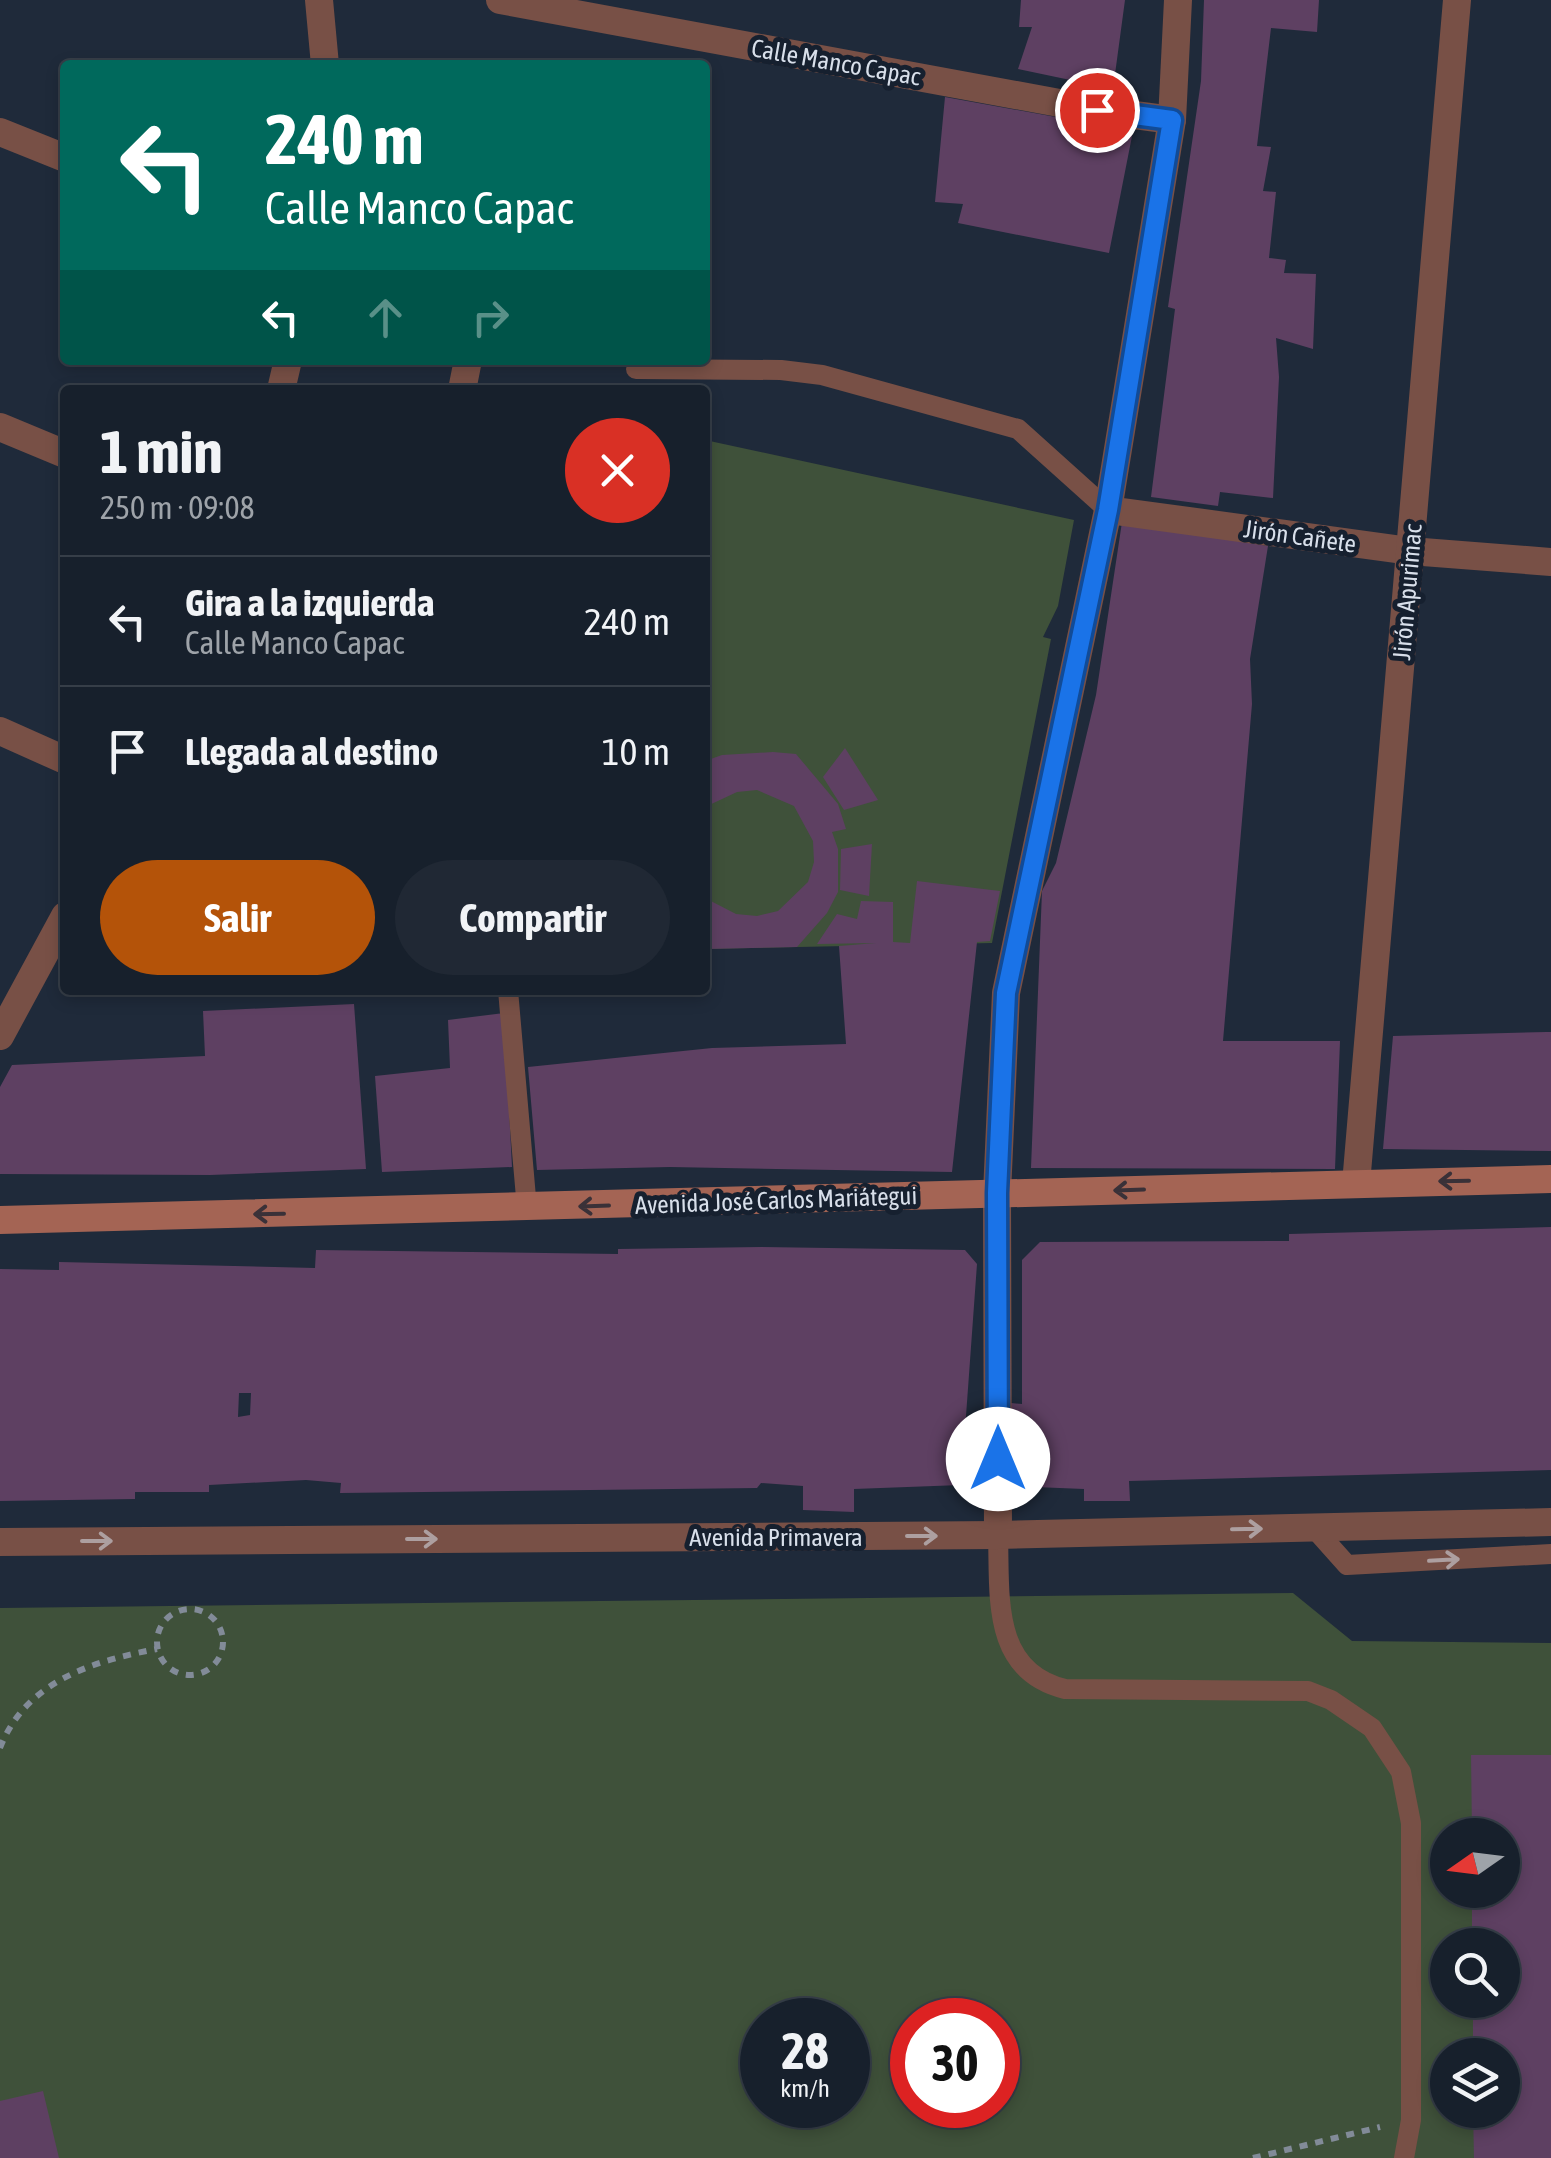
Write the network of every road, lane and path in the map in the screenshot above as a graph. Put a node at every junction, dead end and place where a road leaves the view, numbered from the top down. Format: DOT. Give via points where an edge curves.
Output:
graph roads {
  1 [pos="319,0"];
  2 [pos="500,0"];
  3 [pos="1178,0"];
  4 [pos="1457,0"];
  5 [pos="325,60"];
  6 [pos="1172,120"];
  7 [pos="0,132"];
  8 [pos="60,156"];
  9 [pos="636,369"];
  10 [pos="0,427"];
  11 [pos="60,452"];
  12 [pos="1108,510"];
  13 [pos="1410,551"];
  14 [pos="1551,562"];
  15 [pos="0,731"];
  16 [pos="60,758"];
  17 [pos="60,925"];
  18 [pos="508,995"];
  19 [pos="0,1036"];
  20 [pos="1551,1179"];
  21 [pos="1356,1184"];
  22 [pos="997,1193"];
  23 [pos="526,1209"];
  24 [pos="0,1220"];
  25 [pos="1551,1522"];
  26 [pos="1314,1528"];
  27 [pos="998,1535"];
  28 [pos="0,1542"];
  29 [pos="1551,1554"];
  30 [pos="157,1649"];
  31 [pos="0,1748"];
  32 [pos="1410,2120"];
  33 [pos="1253,2158"];
  34 [pos="1404,2158"];
  1 -- 5 [label="street"];
  2 -- 6 [label="street, Calle Manco Capac"];
  3 -- 6 [label="street"];
  4 -- 13 [label="street, Jirón Apurimac"];
  6 -- 12 [label="street"];
  7 -- 8 [label="street"];
  9 -- 12 [label="lane" via="822,375 1018,429"];
  10 -- 11 [label="street"];
  12 -- 13 [label="street, Jirón Cañete"];
  12 -- 22 [label="street" via="1006,993"];
  13 -- 14 [label="street, Jirón Cañete"];
  13 -- 21 [label="street, Jirón Apurimac"];
  15 -- 16 [label="street"];
  17 -- 19 [label="street"];
  18 -- 23 [label="lane"];
  20 -- 21 [label="main road, Avenida José Carlos Mariátegui, one-way"];
  21 -- 22 [label="main road, Avenida José Carlos Mariátegui, one-way"];
  22 -- 23 [label="main road, Avenida José Carlos Mariátegui, one-way"];
  22 -- 27 [label="street"];
  23 -- 24 [label="main road, Avenida José Carlos Mariátegui, one-way"];
  25 -- 26 [label="street, Avenida Primavera"];
  27 -- 26 [label="street, Avenida Primavera, one-way"];
  26 -- 29 [label="lane, one-way" via="1347,1565"];
  28 -- 27 [label="street, Avenida Primavera, one-way"];
  27 -- 32 [label="lane" via="1001,1623 1014,1656 1037,1679 1065,1688 1308,1691 1353,1712 1388,1748 1411,1823"];
  30 -- 30 [label="path" via="172,1670 196,1675 217,1661 222,1636 208,1615 183,1610 162,1624"];
  30 -- 31 [label="path" via="62,1678 20,1715"];
  32 -- 33 [label="path"];
  32 -- 34 [label="lane"];
}
